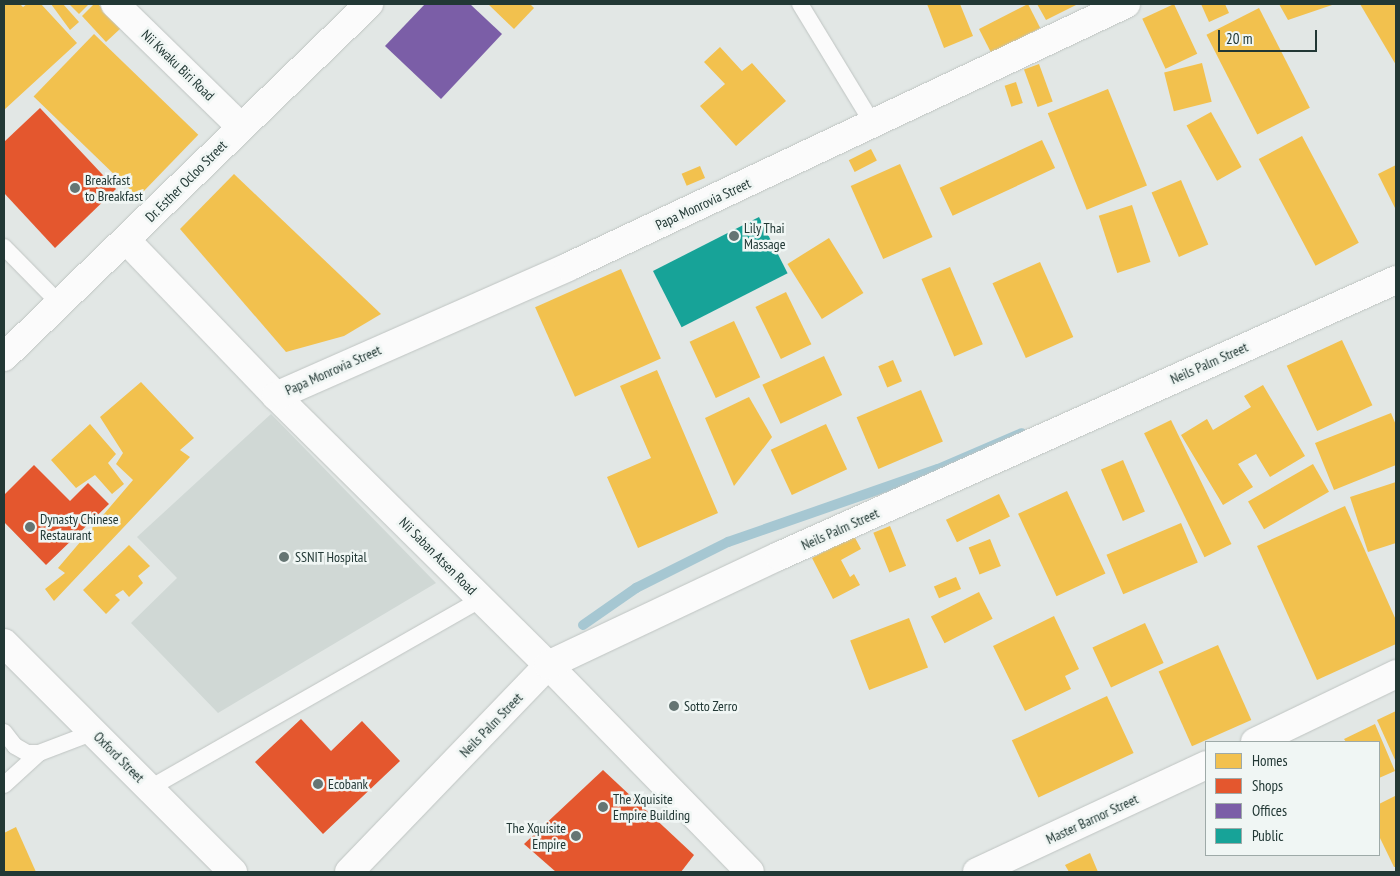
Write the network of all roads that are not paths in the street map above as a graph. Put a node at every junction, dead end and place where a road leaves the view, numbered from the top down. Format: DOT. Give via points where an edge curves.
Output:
graph roads {
  1 [pos="115,4"];
  2 [pos="369,4"];
  3 [pos="800,4"];
  4 [pos="1126,4"];
  5 [pos="873,124"];
  6 [pos="241,127"];
  7 [pos="126,240"];
  8 [pos="4,247"];
  9 [pos="1396,280"];
  10 [pos="60,304"];
  11 [pos="4,357"];
  12 [pos="276,396"];
  13 [pos="481,599"];
  14 [pos="4,643"];
  15 [pos="548,665"];
  16 [pos="1396,674"];
  17 [pos="4,732"];
  18 [pos="94,732"];
  19 [pos="1257,741"];
  20 [pos="38,753"];
  21 [pos="1205,765"];
  22 [pos="4,785"];
  23 [pos="150,788"];
  24 [pos="233,872"];
  25 [pos="349,872"];
  26 [pos="750,872"];
  27 [pos="977,872"];
  1 -- 6 [label="street, Nii Kwaku Biri Road"];
  2 -- 6 [label="street, Dr. Esther Ocloo Street"];
  3 -- 5 [label="lane"];
  4 -- 5 [label="street, Papa Monrovia Street"];
  5 -- 12 [label="street, Papa Monrovia Street" via="568,267"];
  6 -- 7 [label="street, Dr. Esther Ocloo Street"];
  7 -- 10 [label="street, Dr. Esther Ocloo Street"];
  7 -- 12 [label="street, Nii Saban Atsen Road"];
  8 -- 10 [label="lane"];
  9 -- 15 [label="street, Neils Palm Street" via="779,556"];
  10 -- 11 [label="street, Dr. Esther Ocloo Street"];
  12 -- 13 [label="street, Nii Saban Atsen Road"];
  13 -- 15 [label="street, Nii Saban Atsen Road"];
  13 -- 23 [label="lane"];
  14 -- 18 [label="street, Oxford Street"];
  15 -- 25 [label="street, Neils Palm Street"];
  15 -- 26 [label="street, Nii Saban Atsen Road"];
  16 -- 19 [label="street"];
  17 -- 20 [label="lane" via="15,746 27,753"];
  18 -- 20 [label="lane"];
  18 -- 23 [label="street, Oxford Street"];
  20 -- 22 [label="lane"];
  21 -- 27 [label="street, Master Barnor Street"];
  23 -- 24 [label="street, Oxford Street"];
}
